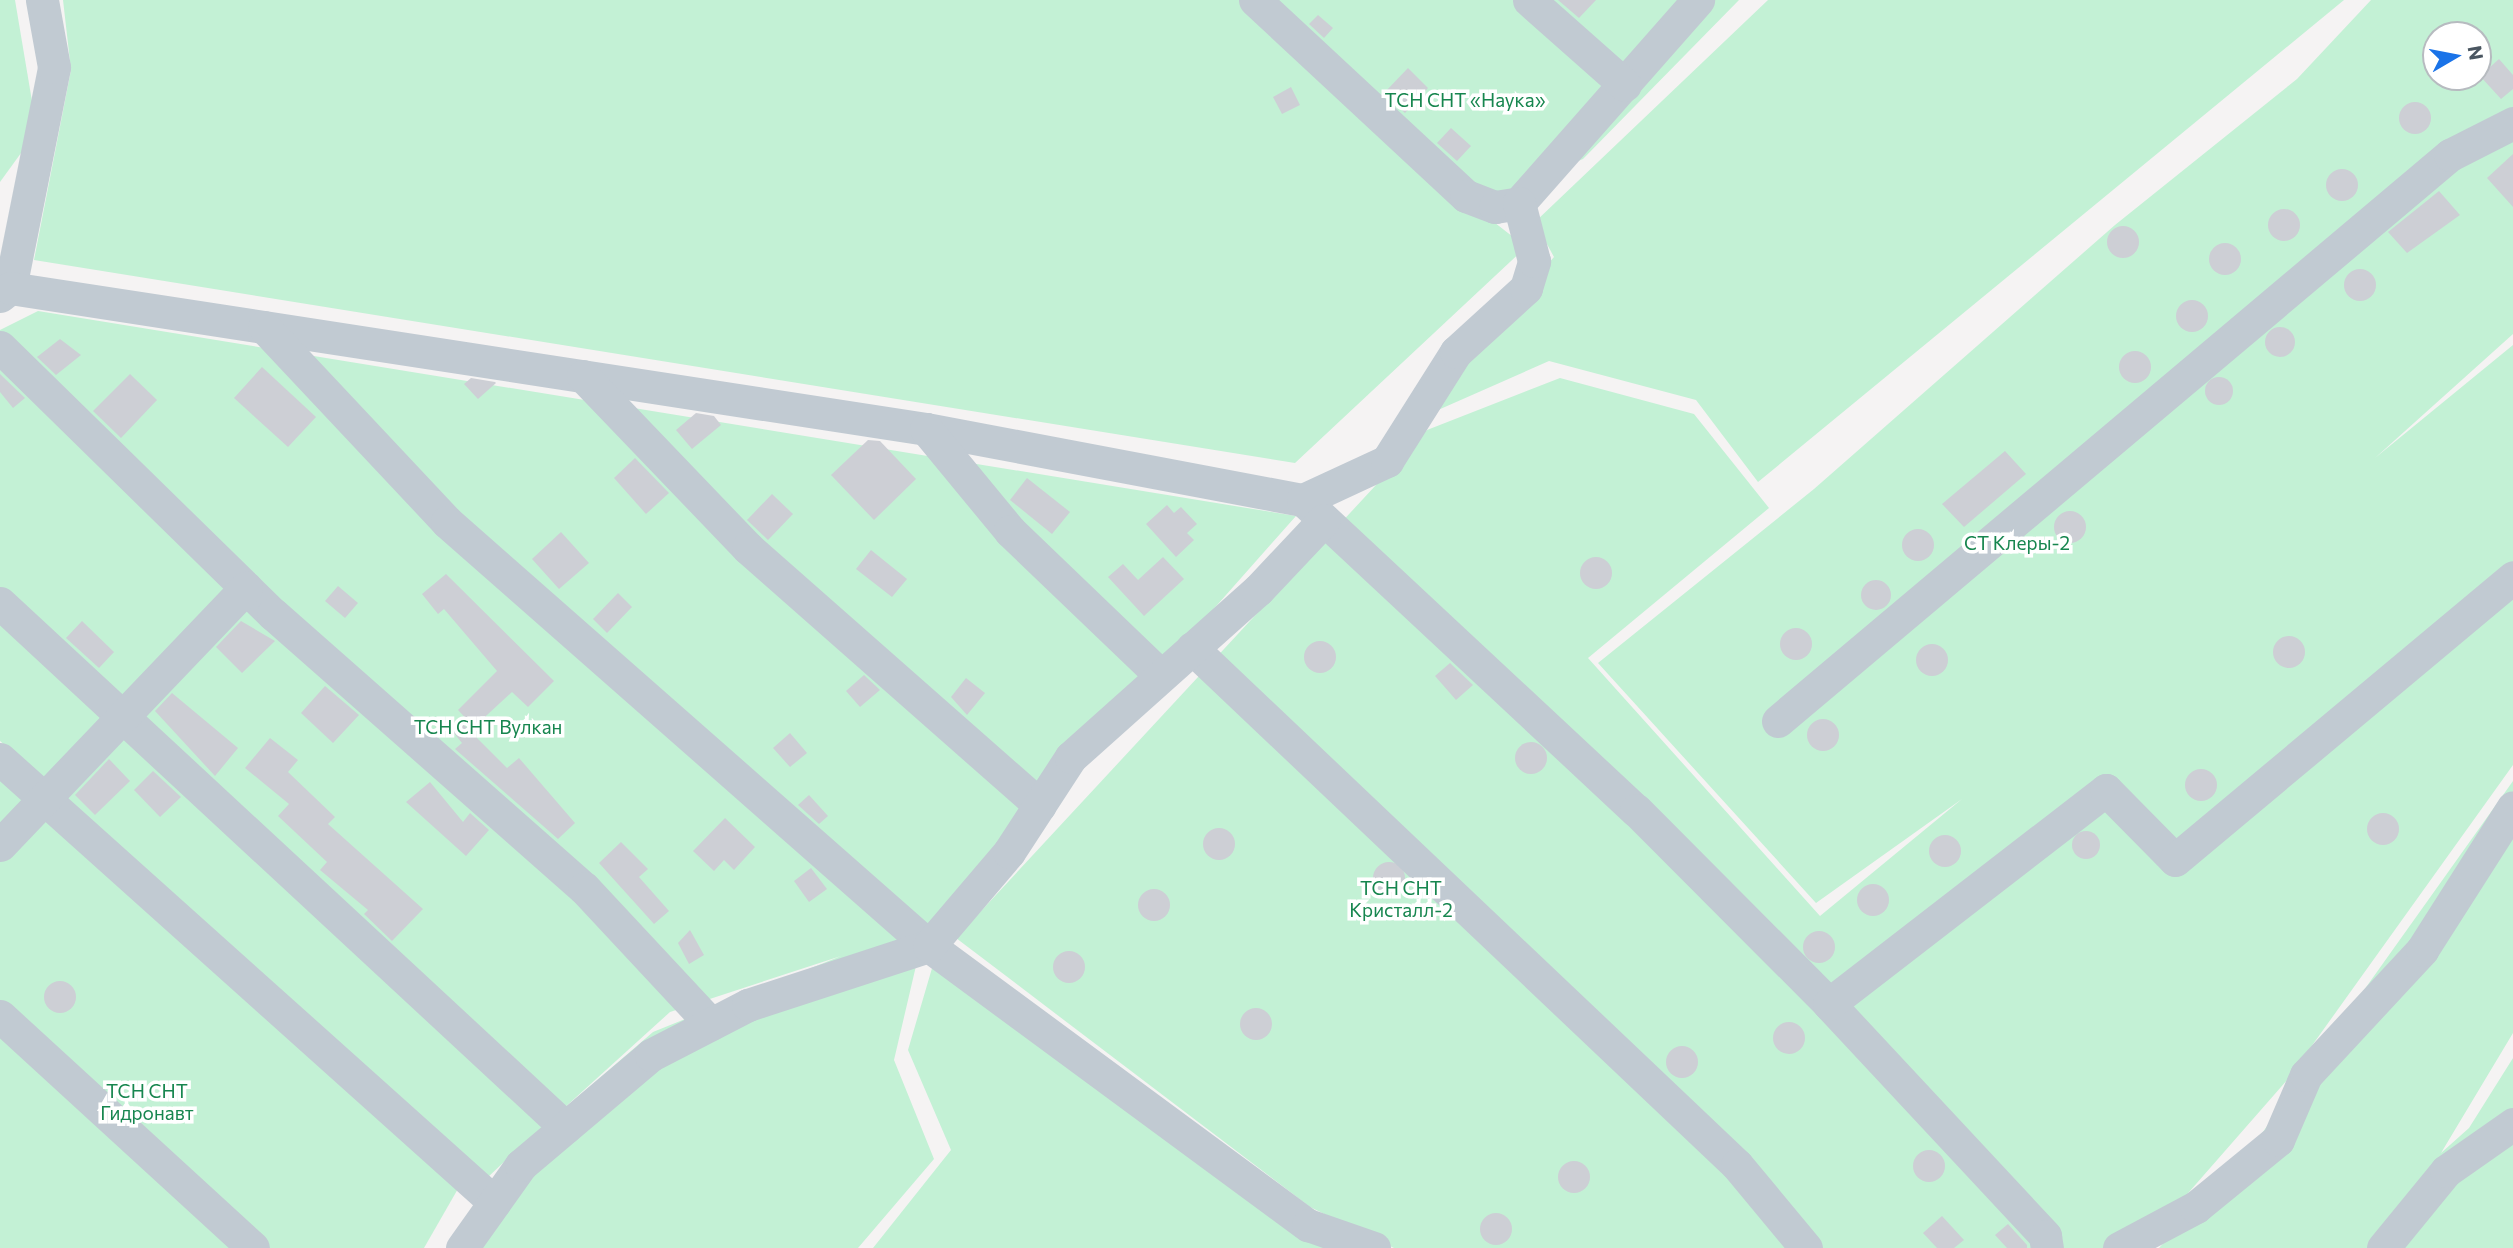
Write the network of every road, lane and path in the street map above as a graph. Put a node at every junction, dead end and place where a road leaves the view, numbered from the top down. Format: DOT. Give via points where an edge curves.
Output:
graph roads {
  1 [pos="42,0"];
  2 [pos="1255,0"];
  3 [pos="1529,0"];
  4 [pos="1698,0"];
  5 [pos="1625,85"];
  6 [pos="2513,122"];
  7 [pos="1519,203"];
  8 [pos="5,292"];
  9 [pos="264,327"];
  10 [pos="0,347"];
  11 [pos="583,376"];
  12 [pos="926,429"];
  13 [pos="1313,510"];
  14 [pos="2513,577"];
  15 [pos="246,588"];
  16 [pos="0,603"];
  17 [pos="1192,648"];
  18 [pos="1161,676"];
  19 [pos="123,719"];
  20 [pos="1778,721"];
  21 [pos="0,759"];
  22 [pos="44,797"];
  23 [pos="1040,805"];
  24 [pos="2513,807"];
  25 [pos="0,845"];
  26 [pos="929,946"];
  27 [pos="1829,1004"];
  28 [pos="0,1016"];
  29 [pos="711,1024"];
  30 [pos="2513,1124"];
  31 [pos="565,1128"];
  32 [pos="494,1202"];
  33 [pos="253,1248"];
  34 [pos="462,1248"];
  35 [pos="1374,1248"];
  36 [pos="1806,1248"];
  37 [pos="2047,1248"];
  38 [pos="2119,1248"];
  39 [pos="2383,1248"];
  1 -- 8 [label="street" via="54,68"];
  2 -- 7 [label="street" via="1465,196 1495,207"];
  3 -- 5 [label="street"];
  4 -- 5 [label="street"];
  5 -- 7 [label="street"];
  6 -- 20 [label="street" via="2450,155"];
  7 -- 13 [label="street" via="1534,261 1526,288 1456,352 1387,461"];
  8 -- 9 [label="street"];
  9 -- 11 [label="street"];
  9 -- 26 [label="street" via="447,522"];
  10 -- 15 [label="street"];
  11 -- 12 [label="street"];
  11 -- 23 [label="street" via="748,548"];
  12 -- 13 [label="street"];
  12 -- 18 [label="street" via="1010,531"];
  13 -- 17 [label="street"];
  13 -- 27 [label="street" via="1636,810"];
  14 -- 27 [label="street" via="2175,860 2106,790"];
  15 -- 19 [label="street"];
  15 -- 29 [label="street" via="584,888"];
  16 -- 19 [label="street"];
  17 -- 18 [label="street"];
  17 -- 36 [label="street" via="1728,1156"];
  18 -- 23 [label="street" via="1071,757"];
  19 -- 22 [label="street"];
  19 -- 31 [label="street"];
  21 -- 22 [label="street"];
  22 -- 25 [label="street"];
  22 -- 32 [label="street"];
  23 -- 26 [label="street" via="1010,852"];
  24 -- 38 [label="street" via="2422,950 2306,1075 2278,1140 2196,1207"];
  26 -- 29 [label="street" via="748,1005"];
  26 -- 35 [label="street" via="1308,1225"];
  27 -- 37 [label="street" via="2045,1236"];
  28 -- 33 [label="street"];
  29 -- 31 [label="street" via="651,1055"];
  30 -- 39 [label="street" via="2446,1171"];
  31 -- 32 [label="street" via="521,1165"];
  32 -- 34 [label="street"];
}
